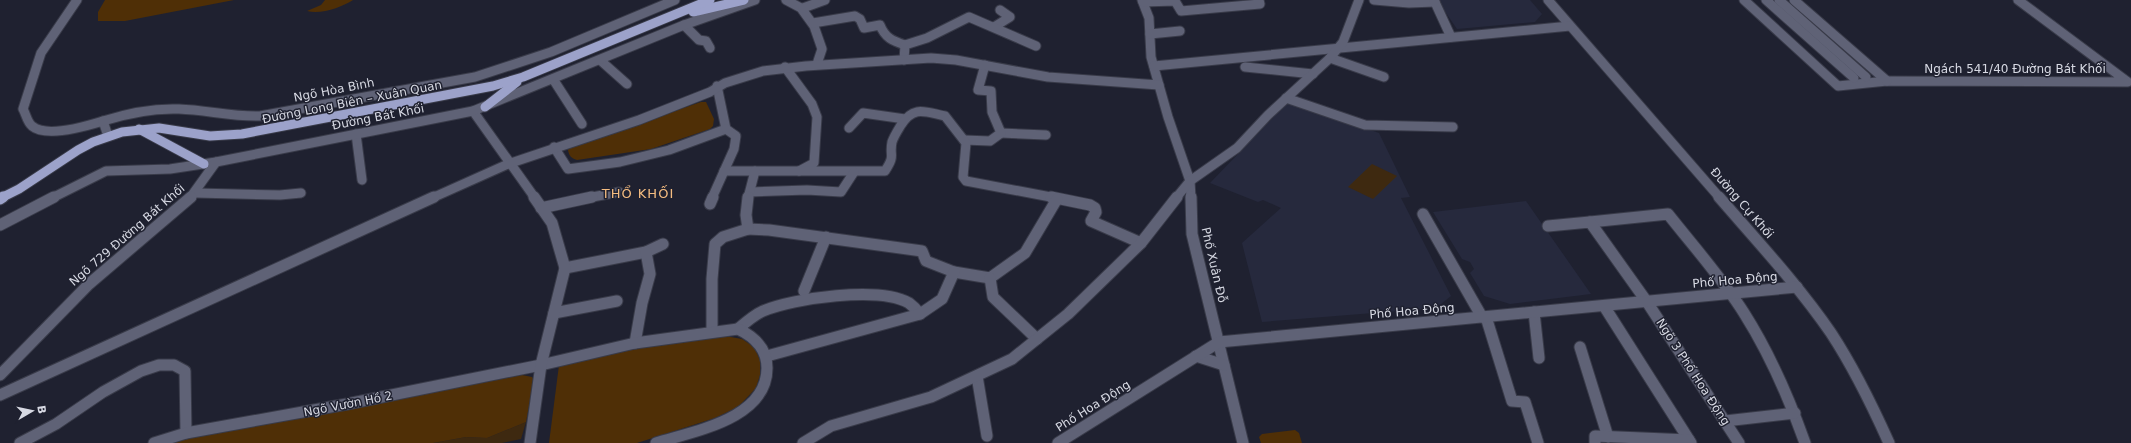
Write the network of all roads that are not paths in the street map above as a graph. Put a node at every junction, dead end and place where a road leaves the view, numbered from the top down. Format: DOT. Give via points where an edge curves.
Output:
graph roads {
  1 [pos="78,0"];
  2 [pos="675,0"];
  3 [pos="710,0"];
  4 [pos="744,0"];
  5 [pos="755,0"];
  6 [pos="786,0"];
  7 [pos="825,0"];
  8 [pos="1174,0"];
  9 [pos="1259,0"];
  10 [pos="1359,0"];
  11 [pos="1374,0"];
  12 [pos="1548,0"];
  13 [pos="1744,0"];
  14 [pos="1766,0"];
  15 [pos="2018,0"];
  16 [pos="1143,1"];
  17 [pos="1434,1"];
  18 [pos="1785,3"];
  19 [pos="803,8"];
  20 [pos="1753,8"];
  21 [pos="1000,10"];
  22 [pos="658,21"];
  23 [pos="813,23"];
  24 [pos="684,25"];
  25 [pos="1570,26"];
  26 [pos="994,27"];
  27 [pos="1180,31"];
  28 [pos="1150,34"];
  29 [pos="1451,37"];
  30 [pos="905,45"];
  31 [pos="1036,46"];
  32 [pos="710,48"];
  33 [pos="1338,48"];
  34 [pos="1330,58"];
  35 [pos="600,60"];
  36 [pos="904,60"];
  37 [pos="817,64"];
  38 [pos="985,65"];
  39 [pos="1154,66"];
  40 [pos="785,67"];
  41 [pos="1245,67"];
  42 [pos="1313,74"];
  43 [pos="2131,74"];
  44 [pos="1866,76"];
  45 [pos="2121,76"];
  46 [pos="523,77"];
  47 [pos="1384,77"];
  48 [pos="1854,78"];
  49 [pos="553,79"];
  50 [pos="1887,81"];
  51 [pos="627,84"];
  52 [pos="1159,85"];
  53 [pos="717,86"];
  54 [pos="1286,98"];
  55 [pos="486,107"];
  56 [pos="473,111"];
  57 [pos="905,119"];
  58 [pos="103,121"];
  59 [pos="582,124"];
  60 [pos="1453,127"];
  61 [pos="726,128"];
  62 [pos="849,128"];
  63 [pos="139,129"];
  64 [pos="1001,133"];
  65 [pos="356,134"];
  66 [pos="1046,135"];
  67 [pos="108,136"];
  68 [pos="964,140"];
  69 [pos="554,148"];
  70 [pos="216,162"];
  71 [pos="204,164"];
  72 [pos="508,164"];
  73 [pos="724,171"];
  74 [pos="755,171"];
  75 [pos="798,171"];
  76 [pos="854,172"];
  77 [pos="362,180"];
  78 [pos="1190,181"];
  79 [pos="619,192"];
  80 [pos="750,192"];
  81 [pos="196,193"];
  82 [pos="302,193"];
  83 [pos="0,199"];
  84 [pos="1057,199"];
  85 [pos="710,204"];
  86 [pos="541,208"];
  87 [pos="1423,214"];
  88 [pos="1590,222"];
  89 [pos="0,225"];
  90 [pos="1548,226"];
  91 [pos="748,229"];
  92 [pos="826,237"];
  93 [pos="1141,243"];
  94 [pos="663,244"];
  95 [pos="646,252"];
  96 [pos="565,268"];
  97 [pos="954,272"];
  98 [pos="990,278"];
  99 [pos="1797,287"];
  100 [pos="804,291"];
  101 [pos="1731,294"];
  102 [pos="617,301"];
  103 [pos="1647,302"];
  104 [pos="1604,306"];
  105 [pos="1534,312"];
  106 [pos="554,313"];
  107 [pos="920,314"];
  108 [pos="1484,317"];
  109 [pos="738,329"];
  110 [pos="712,331"];
  111 [pos="1037,339"];
  112 [pos="1219,342"];
  113 [pos="635,343"];
  114 [pos="1580,347"];
  115 [pos="767,356"];
  116 [pos="1196,356"];
  117 [pos="1539,358"];
  118 [pos="1224,364"];
  119 [pos="542,365"];
  120 [pos="0,375"];
  121 [pos="977,376"];
  122 [pos="0,395"];
  123 [pos="1795,413"];
  124 [pos="1725,421"];
  125 [pos="186,433"];
  126 [pos="987,436"];
  127 [pos="1608,437"];
  128 [pos="1690,441"];
  129 [pos="20,443"];
  130 [pos="154,443"];
  131 [pos="530,443"];
  132 [pos="656,443"];
  133 [pos="803,443"];
  134 [pos="1058,443"];
  135 [pos="1243,443"];
  136 [pos="1538,443"];
  137 [pos="1595,443"];
  138 [pos="1740,443"];
  139 [pos="1805,443"];
  140 [pos="1889,443"];
  1 -- 58 [label="street, Ngõ Hòa Bình" via="41,53 23,109 30,123 36,128 64,130"];
  2 -- 58 [label="street, Ngõ Hòa Bình" via="539,56 475,77 260,116 239,117 191,110 160,109 127,113"];
  3 -- 22 [label="main road, Đường Long Biên – Xuân Quan"];
  4 -- 22 [label="main road"];
  5 -- 24 [label="street, Đường Bát Khối"];
  6 -- 19 [label="street"];
  7 -- 19 [label="street"];
  8 -- 9 [label="street" via="1180,11 1260,4"];
  8 -- 16 [label="street"];
  10 -- 33 [label="street" via="1343,42"];
  11 -- 17 [label="street" via="1409,3"];
  12 -- 25 [label="street, Đường Cự Khối"];
  13 -- 20 [label="street"];
  14 -- 18 [label="street"];
  15 -- 45 [label="street, Ngách 541/40 Đường Bát Khối"];
  16 -- 28 [label="street, Phố Xuân Đỗ" via="1149,18"];
  17 -- 29 [label="street"];
  18 -- 20 [label="street"];
  18 -- 44 [label="street"];
  18 -- 48 [label="street"];
  18 -- 50 [label="street"];
  19 -- 23 [label="street"];
  20 -- 50 [label="street" via="1838,86"];
  21 -- 26 [label="street" via="1010,17"];
  22 -- 46 [label="main road, Đường Long Biên – Xuân Quan"];
  23 -- 30 [label="street" via="855,16 860,19 864,28 880,25 882,33 889,40"];
  23 -- 37 [label="street" via="822,49"];
  24 -- 32 [label="street" via="699,40 706,41"];
  24 -- 35 [label="street, Đường Bát Khối"];
  25 -- 29 [label="street"];
  25 -- 99 [label="street, Đường Cự Khối"];
  26 -- 30 [label="street" via="970,17 927,38"];
  26 -- 31 [label="street"];
  27 -- 28 [label="street"];
  28 -- 39 [label="street, Phố Xuân Đỗ"];
  29 -- 33 [label="street"];
  30 -- 36 [label="street"];
  33 -- 34 [label="street"];
  33 -- 39 [label="street"];
  34 -- 42 [label="street"];
  34 -- 47 [label="street"];
  35 -- 49 [label="street, Đường Bát Khối"];
  35 -- 51 [label="street"];
  36 -- 37 [label="street"];
  36 -- 38 [label="street" via="932,58"];
  37 -- 40 [label="street"];
  38 -- 52 [label="street" via="1033,75"];
  38 -- 64 [label="street" via="978,90 991,91 992,112"];
  39 -- 52 [label="street, Phố Xuân Đỗ"];
  40 -- 53 [label="street"];
  40 -- 75 [label="street" via="812,104 817,117 814,163"];
  41 -- 42 [label="street"];
  42 -- 54 [label="street"];
  43 -- 45 [label="street"];
  45 -- 50 [label="street, Ngách 541/40 Đường Bát Khối" via="2128,82"];
  46 -- 55 [label="main road"];
  46 -- 63 [label="main road, Đường Long Biên – Xuân Quan" via="477,91 242,134 210,136 175,130"];
  49 -- 55 [label="street, Đường Bát Khối"];
  49 -- 59 [label="street"];
  52 -- 78 [label="street, Phố Xuân Đỗ"];
  53 -- 61 [label="street"];
  53 -- 69 [label="street" via="710,92 639,120"];
  54 -- 60 [label="street" via="1365,125"];
  54 -- 78 [label="street" via="1237,148"];
  55 -- 56 [label="street, Đường Bát Khối"];
  56 -- 65 [label="street, Đường Bát Khối"];
  56 -- 72 [label="street"];
  57 -- 62 [label="street" via="863,113"];
  57 -- 68 [label="street" via="913,112 920,111 946,116"];
  57 -- 76 [label="street" via="895,135 892,143 893,159 885,171"];
  58 -- 67 [label="street"];
  61 -- 69 [label="street" via="669,150 620,162 568,169"];
  61 -- 73 [label="street" via="736,136 734,149"];
  63 -- 67 [label="main road, Đường Long Biên – Xuân Quan"];
  63 -- 71 [label="main road"];
  64 -- 66 [label="street"];
  64 -- 68 [label="street" via="990,141"];
  65 -- 70 [label="street, Đường Bát Khối"];
  65 -- 77 [label="street"];
  67 -- 83 [label="main road, Đường Long Biên – Xuân Quan" via="66,157"];
  68 -- 84 [label="street" via="967,147 963,177 966,181"];
  69 -- 72 [label="street"];
  70 -- 71 [label="street, Đường Bát Khối"];
  70 -- 81 [label="street, Ngõ 729 Đường Bát Khối"];
  71 -- 89 [label="street, Đường Bát Khối" via="170,169 106,171"];
  72 -- 86 [label="street"];
  72 -- 122 [label="street"];
  73 -- 74 [label="street"];
  73 -- 85 [label="street"];
  74 -- 75 [label="street"];
  74 -- 80 [label="street"];
  75 -- 76 [label="street"];
  76 -- 80 [label="street" via="841,192"];
  78 -- 93 [label="street"];
  78 -- 112 [label="street, Phố Xuân Đỗ" via="1192,234"];
  79 -- 86 [label="street"];
  80 -- 91 [label="street" via="746,224"];
  81 -- 82 [label="street"];
  81 -- 120 [label="street, Ngõ 729 Đường Bát Khối" via="89,284"];
  84 -- 93 [label="street" via="1090,205 1096,212 1091,218 1092,221"];
  84 -- 98 [label="street" via="1025,253"];
  86 -- 96 [label="street" via="552,223"];
  87 -- 108 [label="street"];
  88 -- 90 [label="street"];
  88 -- 101 [label="street" via="1668,214"];
  88 -- 103 [label="street, Ngõ 3 Phố Hoa Động"];
  91 -- 92 [label="street"];
  91 -- 110 [label="street" via="723,237 715,244"];
  92 -- 97 [label="street" via="922,251 926,261"];
  92 -- 100 [label="street"];
  93 -- 111 [label="street" via="1068,314"];
  94 -- 95 [label="street"];
  95 -- 96 [label="street"];
  95 -- 113 [label="street" via="650,274"];
  96 -- 106 [label="street"];
  97 -- 98 [label="street"];
  97 -- 107 [label="street" via="942,299"];
  98 -- 111 [label="street" via="993,297"];
  99 -- 101 [label="street, Phố Hoa Động"];
  99 -- 140 [label="street, Đường Cự Khối" via="1831,334 1864,389"];
  101 -- 103 [label="street, Phố Hoa Động"];
  101 -- 123 [label="street" via="1763,345"];
  102 -- 106 [label="street"];
  103 -- 104 [label="street, Phố Hoa Động"];
  103 -- 124 [label="street, Ngõ 3 Phố Hoa Động"];
  104 -- 105 [label="street, Phố Hoa Động"];
  104 -- 128 [label="street"];
  105 -- 108 [label="street, Phố Hoa Động"];
  105 -- 117 [label="street"];
  106 -- 119 [label="street"];
  107 -- 109 [label="street" via="908,303 900,300 842,296 775,307 752,317"];
  107 -- 115 [label="street"];
  108 -- 112 [label="street, Phố Hoa Động"];
  108 -- 136 [label="street" via="1512,401 1525,402"];
  109 -- 110 [label="street, Ngõ Vườn Hồ 2"];
  109 -- 115 [label="street" via="759,343"];
  110 -- 113 [label="street, Ngõ Vườn Hồ 2"];
  111 -- 121 [label="street" via="1012,359"];
  112 -- 116 [label="street, Phố Hoa Động"];
  112 -- 118 [label="street, Phố Xuân Đỗ"];
  113 -- 119 [label="street, Ngõ Vườn Hồ 2"];
  114 -- 127 [label="street"];
  115 -- 132 [label="street" via="768,379 760,395 749,407 721,420"];
  116 -- 118 [label="street"];
  116 -- 134 [label="street, Phố Hoa Động"];
  118 -- 135 [label="street, Phố Xuân Đỗ"];
  119 -- 125 [label="street, Ngõ Vườn Hồ 2" via="309,412"];
  119 -- 131 [label="street"];
  121 -- 126 [label="street"];
  121 -- 133 [label="street" via="931,397 831,426"];
  123 -- 124 [label="street"];
  123 -- 139 [label="street"];
  124 -- 138 [label="street, Ngõ 3 Phố Hoa Động"];
  125 -- 129 [label="street" via="185,371 178,365 169,364 119,380 59,422"];
  125 -- 130 [label="street, Ngõ Vườn Hồ 2"];
  127 -- 128 [label="street"];
  127 -- 137 [label="street" via="1594,436"];
}
